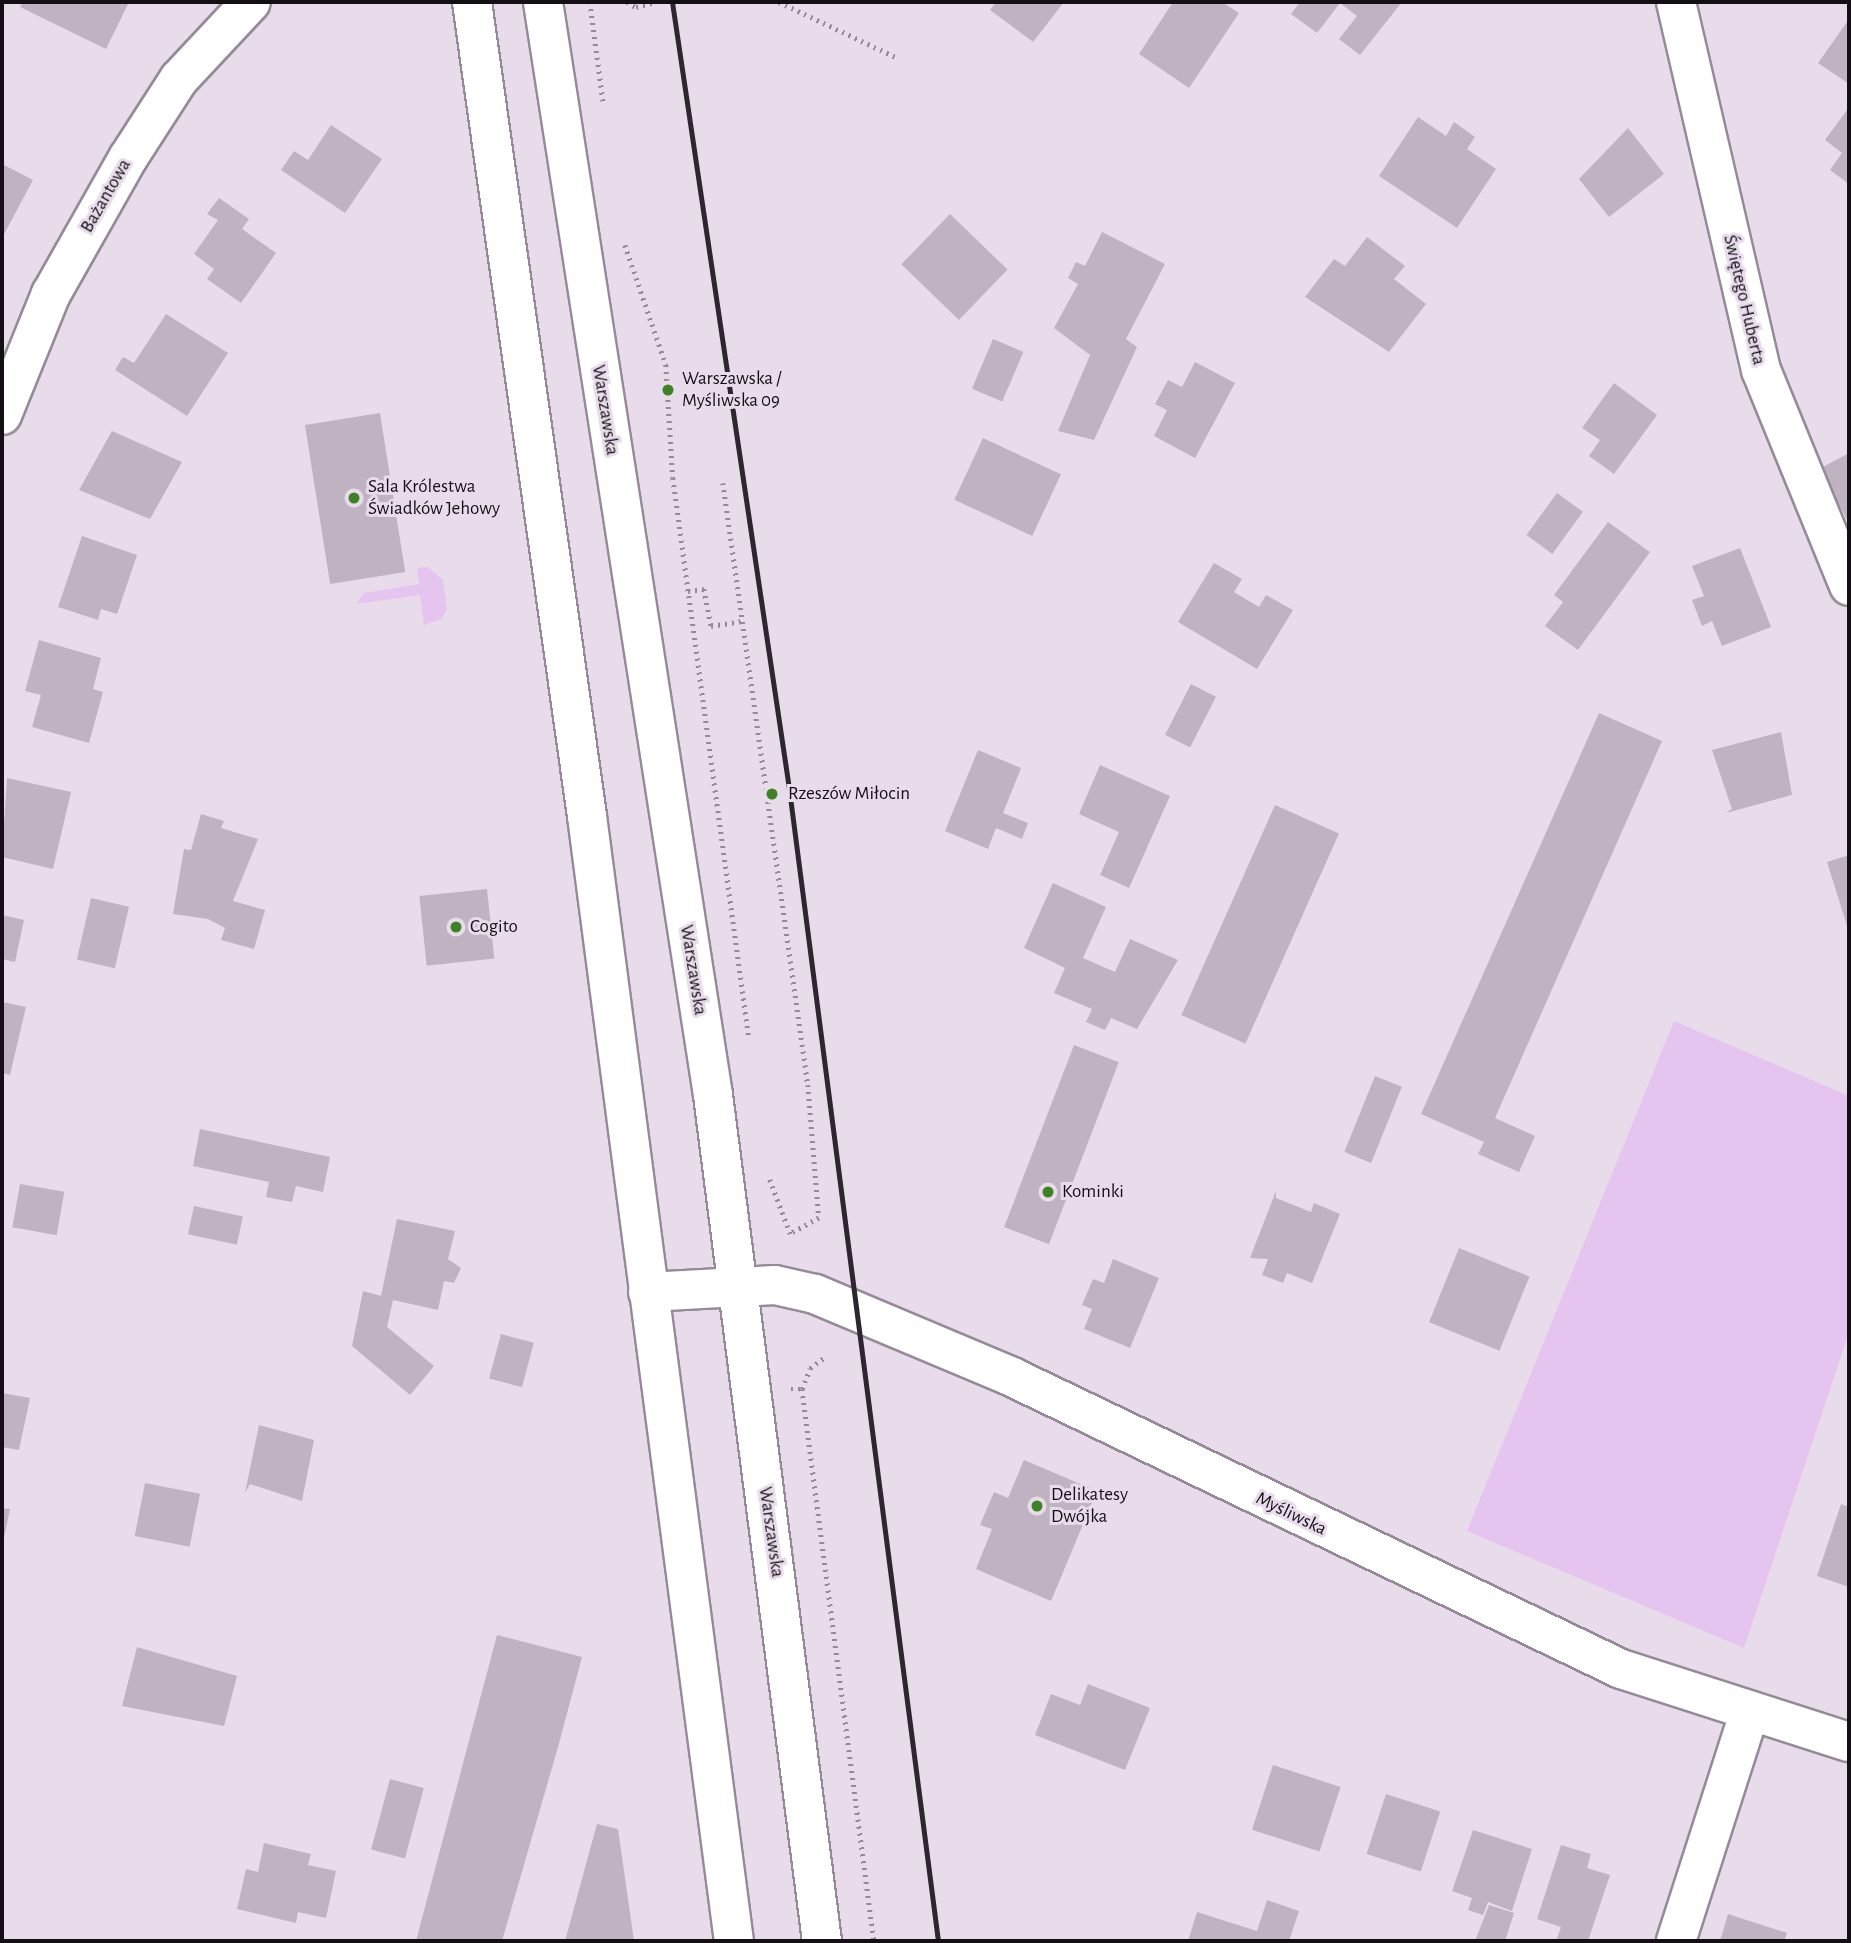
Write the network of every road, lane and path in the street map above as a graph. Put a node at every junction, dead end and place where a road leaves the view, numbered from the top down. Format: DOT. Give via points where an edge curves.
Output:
graph roads {
  1 [pos="251,2"];
  2 [pos="472,2"];
  3 [pos="543,2"];
  4 [pos="590,2"];
  5 [pos="626,2"];
  6 [pos="655,2"];
  7 [pos="779,2"];
  8 [pos="1676,2"];
  9 [pos="898,58"];
  10 [pos="604,110"];
  11 [pos="624,239"];
  12 [pos="2,415"];
  13 [pos="723,483"];
  14 [pos="1849,586"];
  15 [pos="688,591"];
  16 [pos="744,621"];
  17 [pos="750,1047"];
  18 [pos="767,1167"];
  19 [pos="735,1285"];
  20 [pos="648,1292"];
  21 [pos="802,1389"];
  22 [pos="1749,1713"];
  23 [pos="1849,1742"];
  24 [pos="734,1941"];
  25 [pos="822,1941"];
  26 [pos="874,1941"];
  27 [pos="1676,1941"];
  1 -- 12 [label="main road, Bażantowa" via="179,79 128,158 51,294"];
  2 -- 20 [label="main road"];
  3 -- 19 [label="main road, Warszawska" via="713,1095"];
  4 -- 10 [label="path"];
  5 -- 6 [label="path" via="636,7"];
  7 -- 9 [label="path"];
  8 -- 14 [label="main road, Świętego Huberta" via="1760,370"];
  11 -- 15 [label="path" via="666,365"];
  13 -- 16 [label="path"];
  15 -- 16 [label="path" via="704,589 710,626"];
  15 -- 17 [label="path"];
  16 -- 18 [label="path" via="808,1085 805,1108 819,1218 790,1234 776,1208"];
  19 -- 20 [label="main road, Myśliwska"];
  19 -- 22 [label="main road, Myśliwska" via="815,1294 905,1331 1517,1623 1621,1669"];
  19 -- 25 [label="main road, Warszawska"];
  20 -- 24 [label="main road"];
  21 -- 26 [label="path"];
  22 -- 23 [label="main road, Myśliwska"];
  22 -- 27 [label="main road"];
}
